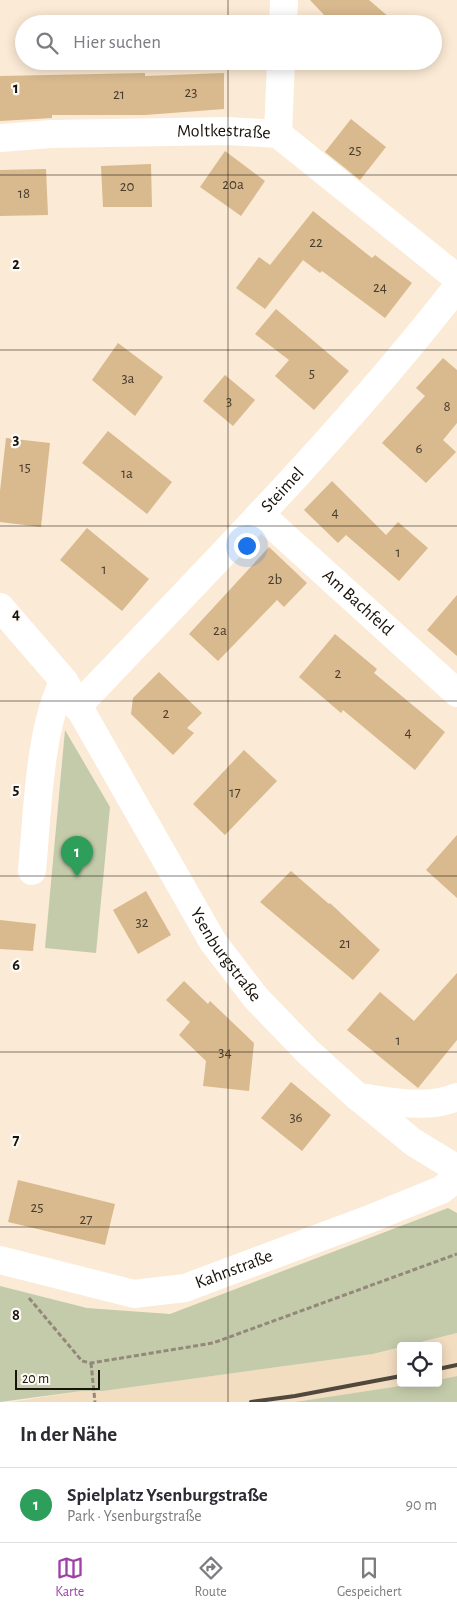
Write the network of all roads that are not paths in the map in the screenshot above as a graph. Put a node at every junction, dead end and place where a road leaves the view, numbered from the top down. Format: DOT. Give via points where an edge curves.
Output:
graph roads {
  1 [pos="284,0"];
  2 [pos="283,15"];
  3 [pos="281,70"];
  4 [pos="278,134"];
  5 [pos="0,138"];
  6 [pos="457,278"];
  7 [pos="457,287"];
  8 [pos="260,514"];
  9 [pos="0,608"];
  10 [pos="64,682"];
  11 [pos="457,693"];
  12 [pos="77,706"];
  13 [pos="32,871"];
  14 [pos="358,1097"];
  15 [pos="457,1097"];
  16 [pos="457,1169"];
  17 [pos="457,1178"];
  18 [pos="0,1260"];
  1 -- 2 [label="street"];
  3 -- 4 [label="street"];
  4 -- 5 [label="street, Moltkestraße" via="228,131"];
  4 -- 6 [label="street, Moltkestraße"];
  7 -- 8 [label="street, Steimel" via="382,380 309,464"];
  8 -- 11 [label="street, Am Bachfeld"];
  8 -- 12 [label="street, Steimel"];
  9 -- 10 [label="street, Ysenburgstraße"];
  10 -- 12 [label="street, Ysenburgstraße"];
  10 -- 13 [label="street" via="54,700 45,745"];
  12 -- 14 [label="street, Ysenburgstraße" via="213,942 256,998 308,1052"];
  14 -- 15 [label="street" via="417,1105 441,1103"];
  14 -- 16 [label="street, Ysenburgstraße" via="412,1142"];
  17 -- 18 [label="street, Kahnstraße" via="441,1190 372,1218 185,1288 134,1294"];
}
